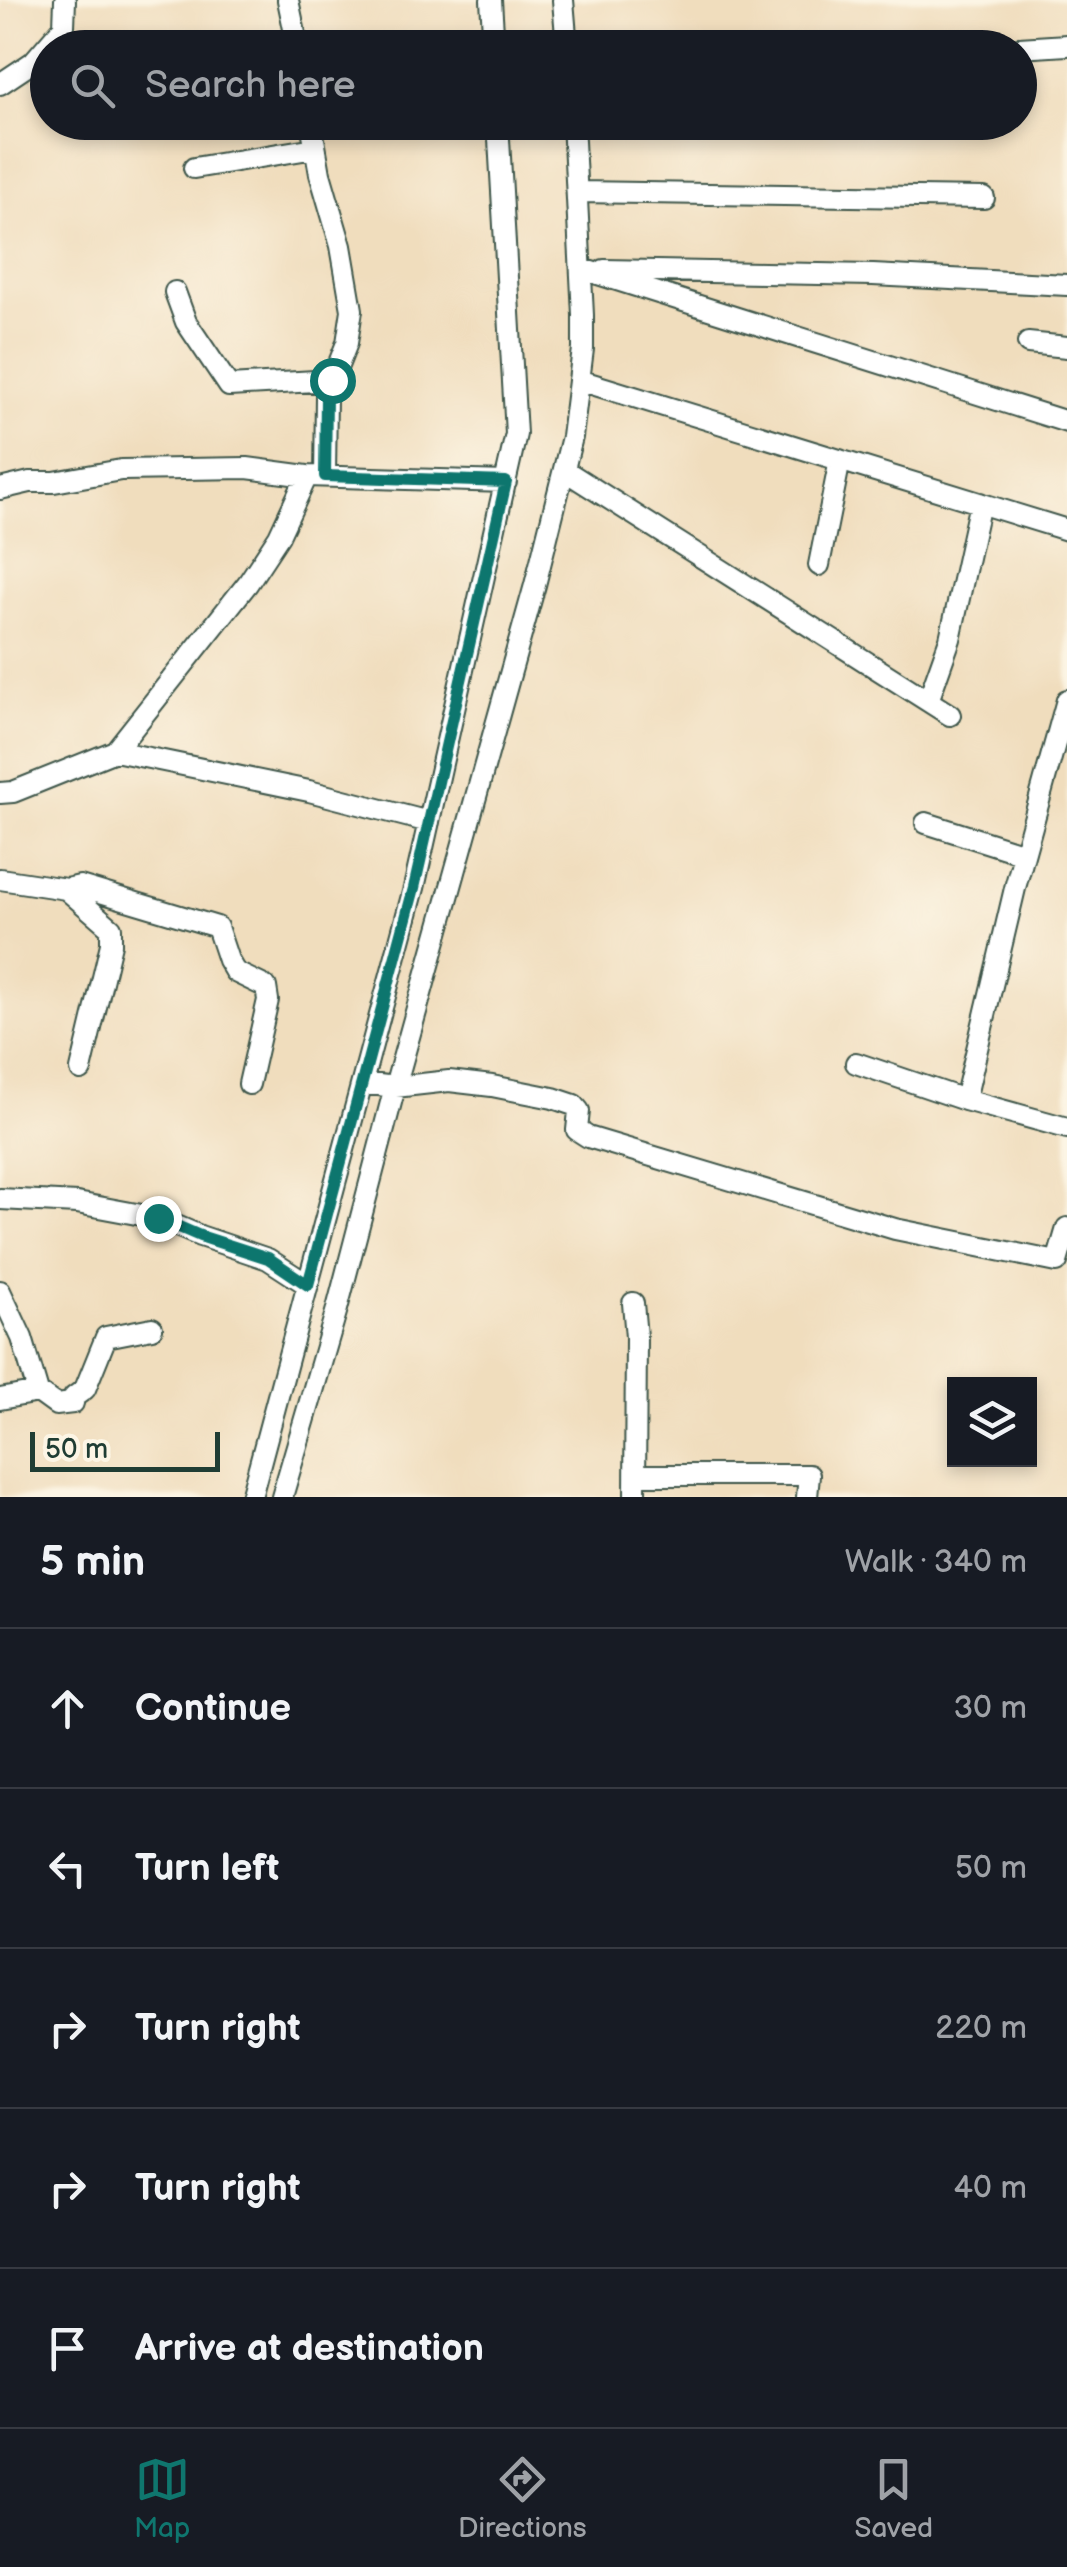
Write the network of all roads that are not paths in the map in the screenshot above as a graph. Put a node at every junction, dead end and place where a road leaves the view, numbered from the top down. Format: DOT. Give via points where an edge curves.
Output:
graph roads {
  1 [pos="66,0"];
  2 [pos="288,0"];
  3 [pos="491,0"];
  4 [pos="563,0"];
  5 [pos="61,30"];
  6 [pos="294,30"];
  7 [pos="493,30"];
  8 [pos="566,30"];
  9 [pos="1067,45"];
  10 [pos="1037,47"];
  11 [pos="30,64"];
  12 [pos="0,84"];
  13 [pos="314,140"];
  14 [pos="499,140"];
  15 [pos="574,140"];
  16 [pos="315,148"];
  17 [pos="194,168"];
  18 [pos="578,192"];
  19 [pos="984,198"];
  20 [pos="582,270"];
  21 [pos="1067,285"];
  22 [pos="175,292"];
  23 [pos="1028,343"];
  24 [pos="1067,347"];
  25 [pos="332,380"];
  26 [pos="580,380"];
  27 [pos="1067,422"];
  28 [pos="840,460"];
  29 [pos="564,470"];
  30 [pos="316,476"];
  31 [pos="506,482"];
  32 [pos="0,489"];
  33 [pos="980,503"];
  34 [pos="1067,530"];
  35 [pos="819,565"];
  36 [pos="1067,700"];
  37 [pos="928,701"];
  38 [pos="950,715"];
  39 [pos="115,751"];
  40 [pos="0,792"];
  41 [pos="429,822"];
  42 [pos="926,823"];
  43 [pos="1024,854"];
  44 [pos="0,879"];
  45 [pos="66,889"];
  46 [pos="856,1063"];
  47 [pos="81,1070"];
  48 [pos="249,1084"];
  49 [pos="362,1084"];
  50 [pos="395,1087"];
  51 [pos="966,1100"];
  52 [pos="1067,1128"];
  53 [pos="0,1199"];
  54 [pos="1067,1228"];
  55 [pos="308,1285"];
  56 [pos="0,1290"];
  57 [pos="634,1303"];
  58 [pos="152,1328"];
  59 [pos="38,1392"];
  60 [pos="0,1398"];
  61 [pos="637,1475"];
  62 [pos="251,1497"];
  63 [pos="282,1497"];
  64 [pos="636,1497"];
  65 [pos="807,1497"];
  1 -- 5 [label="street"];
  2 -- 6 [label="street"];
  3 -- 7 [label="street"];
  4 -- 8 [label="street"];
  9 -- 10 [label="street"];
  11 -- 12 [label="street"];
  13 -- 16 [label="street"];
  14 -- 31 [label="street" via="516,434"];
  15 -- 18 [label="street"];
  16 -- 17 [label="street"];
  16 -- 25 [label="street" via="352,310"];
  18 -- 19 [label="street"];
  18 -- 20 [label="street"];
  20 -- 21 [label="street"];
  20 -- 26 [label="street"];
  20 -- 27 [label="street"];
  22 -- 25 [label="street" via="186,322 229,386"];
  23 -- 24 [label="street"];
  25 -- 30 [label="street"];
  26 -- 28 [label="street"];
  26 -- 29 [label="street"];
  28 -- 33 [label="street"];
  28 -- 35 [label="street"];
  29 -- 37 [label="street"];
  29 -- 50 [label="street"];
  30 -- 31 [label="street"];
  30 -- 32 [label="street" via="247,468 121,470"];
  30 -- 39 [label="street" via="248,583"];
  31 -- 41 [label="street"];
  33 -- 34 [label="street"];
  33 -- 37 [label="street" via="950,639"];
  36 -- 43 [label="street"];
  37 -- 38 [label="street"];
  39 -- 40 [label="street"];
  39 -- 41 [label="street"];
  41 -- 49 [label="street"];
  42 -- 43 [label="street"];
  43 -- 51 [label="street"];
  44 -- 45 [label="street"];
  45 -- 47 [label="street" via="111,928"];
  45 -- 48 [label="street" via="80,886 218,926 235,972 266,988"];
  46 -- 51 [label="street"];
  49 -- 50 [label="street"];
  49 -- 55 [label="street"];
  50 -- 54 [label="street" via="449,1081 553,1098 574,1105 577,1130 588,1136 895,1229 1057,1262"];
  50 -- 63 [label="street"];
  51 -- 52 [label="street"];
  53 -- 55 [label="street" via="77,1202 158,1218 268,1258"];
  55 -- 62 [label="street"];
  56 -- 59 [label="street"];
  57 -- 61 [label="street"];
  58 -- 59 [label="street" via="106,1337 73,1402 56,1405"];
  59 -- 60 [label="street"];
  61 -- 64 [label="street"];
  61 -- 65 [label="street" via="808,1475"];
}
